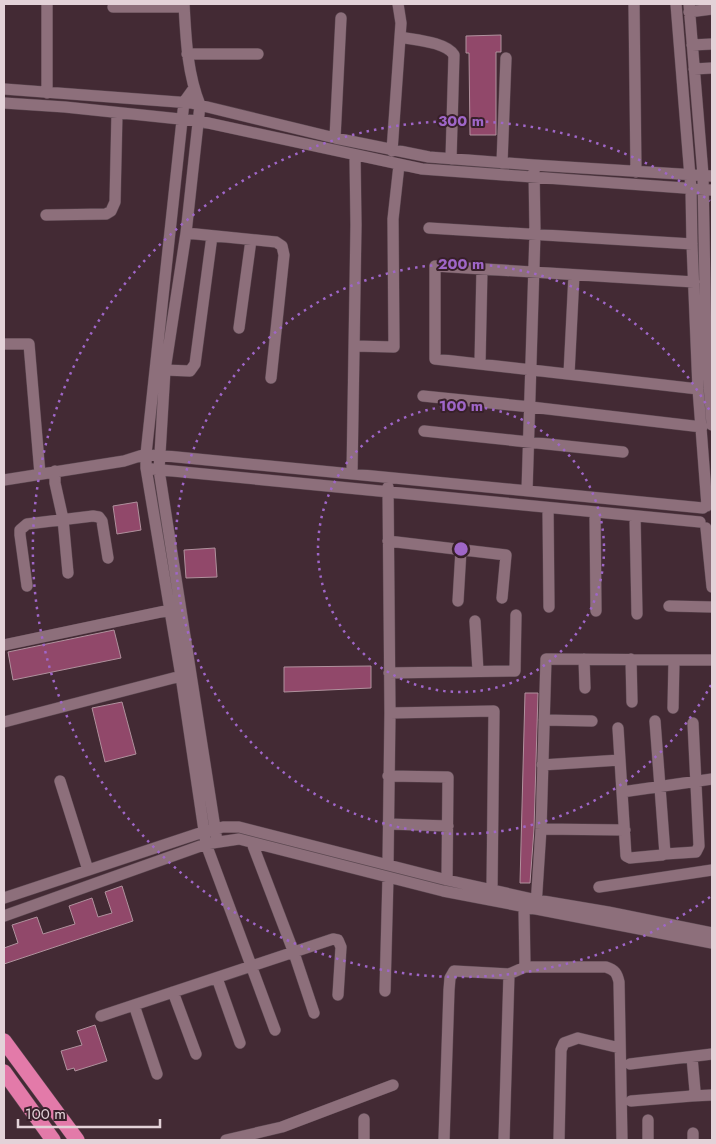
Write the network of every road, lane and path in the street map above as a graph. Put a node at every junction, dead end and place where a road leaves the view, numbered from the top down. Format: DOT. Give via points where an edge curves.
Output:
graph roads {
  1 [pos="47,4"];
  2 [pos="398,4"];
  3 [pos="634,4"];
  4 [pos="676,4"];
  5 [pos="184,5"];
  6 [pos="113,7"];
  7 [pos="689,8"];
  8 [pos="712,9"];
  9 [pos="341,18"];
  10 [pos="400,37"];
  11 [pos="712,44"];
  12 [pos="692,45"];
  13 [pos="187,54"];
  14 [pos="258,54"];
  15 [pos="506,58"];
  16 [pos="712,68"];
  17 [pos="694,69"];
  18 [pos="194,88"];
  19 [pos="4,89"];
  20 [pos="47,93"];
  21 [pos="4,102"];
  22 [pos="184,102"];
  23 [pos="200,105"];
  24 [pos="117,113"];
  25 [pos="182,119"];
  26 [pos="199,121"];
  27 [pos="335,138"];
  28 [pos="392,150"];
  29 [pos="355,155"];
  30 [pos="450,159"];
  31 [pos="502,163"];
  32 [pos="399,165"];
  33 [pos="534,171"];
  34 [pos="636,172"];
  35 [pos="690,175"];
  36 [pos="707,176"];
  37 [pos="702,189"];
  38 [pos="46,215"];
  39 [pos="429,228"];
  40 [pos="186,232"];
  41 [pos="535,233"];
  42 [pos="212,236"];
  43 [pos="251,240"];
  44 [pos="692,244"];
  45 [pos="482,269"];
  46 [pos="534,273"];
  47 [pos="574,275"];
  48 [pos="694,282"];
  49 [pos="239,328"];
  50 [pos="4,344"];
  51 [pos="354,346"];
  52 [pos="480,364"];
  53 [pos="531,368"];
  54 [pos="165,370"];
  55 [pos="569,374"];
  56 [pos="271,378"];
  57 [pos="698,389"];
  58 [pos="423,396"];
  59 [pos="530,407"];
  60 [pos="707,426"];
  61 [pos="424,431"];
  62 [pos="528,442"];
  63 [pos="623,452"];
  64 [pos="146,454"];
  65 [pos="159,455"];
  66 [pos="124,461"];
  67 [pos="146,468"];
  68 [pos="159,470"];
  69 [pos="55,471"];
  70 [pos="40,474"];
  71 [pos="352,474"];
  72 [pos="388,477"];
  73 [pos="4,480"];
  74 [pos="527,491"];
  75 [pos="388,492"];
  76 [pos="708,506"];
  77 [pos="548,508"];
  78 [pos="595,512"];
  79 [pos="635,516"];
  80 [pos="63,519"];
  81 [pos="706,526"];
  82 [pos="388,541"];
  83 [pos="461,550"];
  84 [pos="108,558"];
  85 [pos="68,573"];
  86 [pos="166,585"];
  87 [pos="178,585"];
  88 [pos="27,586"];
  89 [pos="712,587"];
  90 [pos="502,598"];
  91 [pos="458,601"];
  92 [pos="669,606"];
  93 [pos="549,607"];
  94 [pos="712,607"];
  95 [pos="170,610"];
  96 [pos="596,611"];
  97 [pos="637,614"];
  98 [pos="516,616"];
  99 [pos="475,621"];
  100 [pos="4,646"];
  101 [pos="584,659"];
  102 [pos="631,659"];
  103 [pos="674,660"];
  104 [pos="712,660"];
  105 [pos="478,671"];
  106 [pos="389,673"];
  107 [pos="181,676"];
  108 [pos="585,688"];
  109 [pos="632,702"];
  110 [pos="674,708"];
  111 [pos="390,713"];
  112 [pos="544,720"];
  113 [pos="592,721"];
  114 [pos="656,721"];
  115 [pos="4,722"];
  116 [pos="693,723"];
  117 [pos="618,728"];
  118 [pos="620,760"];
  119 [pos="542,765"];
  120 [pos="388,776"];
  121 [pos="712,779"];
  122 [pos="60,781"];
  123 [pos="695,782"];
  124 [pos="660,786"];
  125 [pos="622,792"];
  126 [pos="388,824"];
  127 [pos="448,826"];
  128 [pos="541,829"];
  129 [pos="209,830"];
  130 [pos="625,830"];
  131 [pos="212,842"];
  132 [pos="252,843"];
  133 [pos="665,854"];
  134 [pos="388,864"];
  135 [pos="88,870"];
  136 [pos="712,870"];
  137 [pos="388,877"];
  138 [pos="447,880"];
  139 [pos="599,887"];
  140 [pos="492,889"];
  141 [pos="4,898"];
  142 [pos="532,906"];
  143 [pos="4,916"];
  144 [pos="712,933"];
  145 [pos="712,943"];
  146 [pos="294,953"];
  147 [pos="252,966"];
  148 [pos="524,967"];
  149 [pos="509,974"];
  150 [pos="218,978"];
  151 [pos="173,992"];
  152 [pos="385,992"];
  153 [pos="338,995"];
  154 [pos="134,1006"];
  155 [pos="314,1013"];
  156 [pos="101,1016"];
  157 [pos="275,1030"];
  158 [pos="4,1041"];
  159 [pos="240,1043"];
  160 [pos="620,1048"];
  161 [pos="196,1054"];
  162 [pos="712,1054"];
  163 [pos="692,1057"];
  164 [pos="630,1064"];
  165 [pos="4,1072"];
  166 [pos="157,1074"];
  167 [pos="392,1085"];
  168 [pos="712,1095"];
  169 [pos="692,1096"];
  170 [pos="631,1101"];
  171 [pos="364,1119"];
  172 [pos="648,1120"];
  173 [pos="53,1140"];
  174 [pos="77,1140"];
  175 [pos="226,1140"];
  176 [pos="364,1140"];
  177 [pos="444,1140"];
  178 [pos="504,1140"];
  179 [pos="559,1140"];
  180 [pos="622,1140"];
  181 [pos="648,1140"];
  1 -- 20 [label="street"];
  2 -- 10 [label="street"];
  3 -- 34 [label="street"];
  4 -- 35 [label="street"];
  5 -- 6 [label="street"];
  5 -- 13 [label="street"];
  7 -- 8 [label="street"];
  7 -- 12 [label="street"];
  9 -- 27 [label="street"];
  10 -- 28 [label="street"];
  10 -- 30 [label="street" via="443,46 454,55"];
  11 -- 12 [label="street"];
  12 -- 17 [label="street"];
  13 -- 14 [label="street"];
  13 -- 18 [label="street"];
  15 -- 31 [label="street"];
  16 -- 17 [label="street"];
  17 -- 36 [label="street"];
  18 -- 22 [label="street"];
  18 -- 23 [label="street"];
  19 -- 20 [label="street"];
  20 -- 22 [label="street"];
  21 -- 24 [label="street"];
  22 -- 23 [label="street"];
  22 -- 25 [label="street"];
  23 -- 26 [label="street"];
  23 -- 27 [label="street"];
  24 -- 25 [label="street"];
  24 -- 38 [label="street" via="115,202 111,212"];
  25 -- 26 [label="street"];
  25 -- 64 [label="street"];
  26 -- 29 [label="street"];
  26 -- 40 [label="street"];
  27 -- 28 [label="street"];
  28 -- 30 [label="street"];
  29 -- 32 [label="street"];
  29 -- 51 [label="street"];
  30 -- 31 [label="street"];
  31 -- 33 [label="street"];
  32 -- 33 [label="street" via="422,169"];
  32 -- 51 [label="street" via="393,219 394,347"];
  33 -- 34 [label="street"];
  33 -- 37 [label="street"];
  33 -- 41 [label="street"];
  34 -- 35 [label="street"];
  35 -- 36 [label="street"];
  35 -- 37 [label="street"];
  36 -- 37 [label="street"];
  37 -- 44 [label="street"];
  37 -- 60 [label="street"];
  39 -- 41 [label="street"];
  40 -- 42 [label="street"];
  40 -- 54 [label="street"];
  41 -- 44 [label="street"];
  41 -- 46 [label="street"];
  42 -- 43 [label="street"];
  42 -- 54 [label="street" via="195,364 190,372"];
  43 -- 49 [label="street"];
  43 -- 56 [label="street" via="276,242 284,250"];
  44 -- 48 [label="street"];
  45 -- 46 [label="street"];
  45 -- 52 [label="street"];
  45 -- 52 [label="street" via="435,266 435,359"];
  46 -- 47 [label="street"];
  46 -- 53 [label="street"];
  47 -- 48 [label="street"];
  47 -- 55 [label="street"];
  48 -- 57 [label="street"];
  50 -- 70 [label="street" via="29,344"];
  51 -- 71 [label="street"];
  52 -- 53 [label="street"];
  53 -- 55 [label="street"];
  53 -- 59 [label="street"];
  54 -- 65 [label="street"];
  55 -- 57 [label="street"];
  57 -- 60 [label="street"];
  58 -- 59 [label="street"];
  59 -- 60 [label="street"];
  59 -- 62 [label="street"];
  60 -- 76 [label="street"];
  61 -- 62 [label="street"];
  62 -- 63 [label="street"];
  62 -- 74 [label="street"];
  64 -- 65 [label="street"];
  64 -- 66 [label="street"];
  64 -- 67 [label="street"];
  65 -- 68 [label="street"];
  65 -- 71 [label="street"];
  66 -- 67 [label="street"];
  66 -- 69 [label="street"];
  67 -- 68 [label="street"];
  67 -- 86 [label="street"];
  68 -- 75 [label="street"];
  68 -- 87 [label="street"];
  69 -- 70 [label="street"];
  69 -- 80 [label="street"];
  70 -- 73 [label="street"];
  71 -- 72 [label="street"];
  72 -- 74 [label="street"];
  72 -- 75 [label="street"];
  74 -- 76 [label="street"];
  75 -- 77 [label="street"];
  75 -- 82 [label="street"];
  76 -- 81 [label="street" via="700,515"];
  77 -- 78 [label="street"];
  77 -- 93 [label="street"];
  78 -- 79 [label="street"];
  78 -- 96 [label="street"];
  79 -- 81 [label="street"];
  79 -- 97 [label="street"];
  80 -- 84 [label="street" via="99,517"];
  80 -- 85 [label="street"];
  80 -- 88 [label="street" via="27,524 20,530"];
  81 -- 89 [label="street"];
  82 -- 83 [label="street"];
  82 -- 106 [label="street"];
  83 -- 90 [label="street" via="506,555"];
  83 -- 91 [label="street"];
  86 -- 87 [label="street"];
  86 -- 95 [label="street"];
  87 -- 129 [label="street"];
  92 -- 94 [label="street"];
  95 -- 100 [label="street"];
  95 -- 107 [label="street"];
  98 -- 105 [label="street" via="515,671"];
  99 -- 105 [label="street"];
  101 -- 102 [label="street"];
  101 -- 108 [label="street"];
  101 -- 112 [label="street" via="546,659"];
  102 -- 103 [label="street"];
  102 -- 109 [label="street"];
  103 -- 104 [label="street"];
  103 -- 110 [label="street"];
  105 -- 106 [label="street"];
  106 -- 111 [label="street"];
  107 -- 115 [label="street"];
  107 -- 129 [label="street"];
  111 -- 120 [label="street"];
  111 -- 140 [label="street" via="494,711"];
  112 -- 113 [label="street"];
  112 -- 119 [label="street"];
  114 -- 124 [label="street"];
  116 -- 123 [label="street"];
  117 -- 118 [label="street"];
  118 -- 119 [label="street"];
  118 -- 125 [label="street"];
  119 -- 128 [label="street"];
  120 -- 126 [label="street"];
  120 -- 127 [label="street" via="448,777"];
  121 -- 123 [label="street"];
  122 -- 135 [label="street"];
  123 -- 124 [label="street"];
  123 -- 133 [label="street" via="699,846 696,852"];
  124 -- 125 [label="street"];
  124 -- 133 [label="street"];
  125 -- 130 [label="street"];
  126 -- 127 [label="street"];
  126 -- 134 [label="street"];
  127 -- 138 [label="street"];
  128 -- 130 [label="street"];
  128 -- 142 [label="street"];
  129 -- 131 [label="street"];
  129 -- 134 [label="street" via="248,828"];
  129 -- 135 [label="street"];
  130 -- 133 [label="street" via="626,856"];
  131 -- 132 [label="street" via="239,840"];
  131 -- 143 [label="street"];
  131 -- 147 [label="street"];
  132 -- 137 [label="street"];
  132 -- 146 [label="street"];
  134 -- 138 [label="street"];
  135 -- 141 [label="street"];
  136 -- 139 [label="street"];
  137 -- 142 [label="street"];
  137 -- 152 [label="street"];
  138 -- 140 [label="street"];
  140 -- 142 [label="street"];
  142 -- 144 [label="street" via="608,912"];
  142 -- 145 [label="street"];
  142 -- 148 [label="street"];
  146 -- 147 [label="street"];
  146 -- 153 [label="street" via="338,940 341,947"];
  146 -- 155 [label="street"];
  147 -- 150 [label="street"];
  147 -- 157 [label="street"];
  148 -- 149 [label="street"];
  148 -- 160 [label="street" via="613,969 619,982"];
  149 -- 177 [label="street" via="454,971 450,978"];
  149 -- 178 [label="street"];
  150 -- 151 [label="street"];
  150 -- 159 [label="street"];
  151 -- 154 [label="street"];
  151 -- 161 [label="street"];
  154 -- 156 [label="street"];
  154 -- 166 [label="street"];
  158 -- 174 [label="highway"];
  160 -- 179 [label="street" via="578,1038 564,1043 561,1050"];
  160 -- 180 [label="street"];
  162 -- 163 [label="street"];
  163 -- 164 [label="street"];
  163 -- 169 [label="street" via="695,1091"];
  165 -- 173 [label="highway"];
  167 -- 175 [label="street" via="282,1127"];
  168 -- 169 [label="street"];
  169 -- 170 [label="street"];
  171 -- 176 [label="street"];
  172 -- 181 [label="street"];
}
